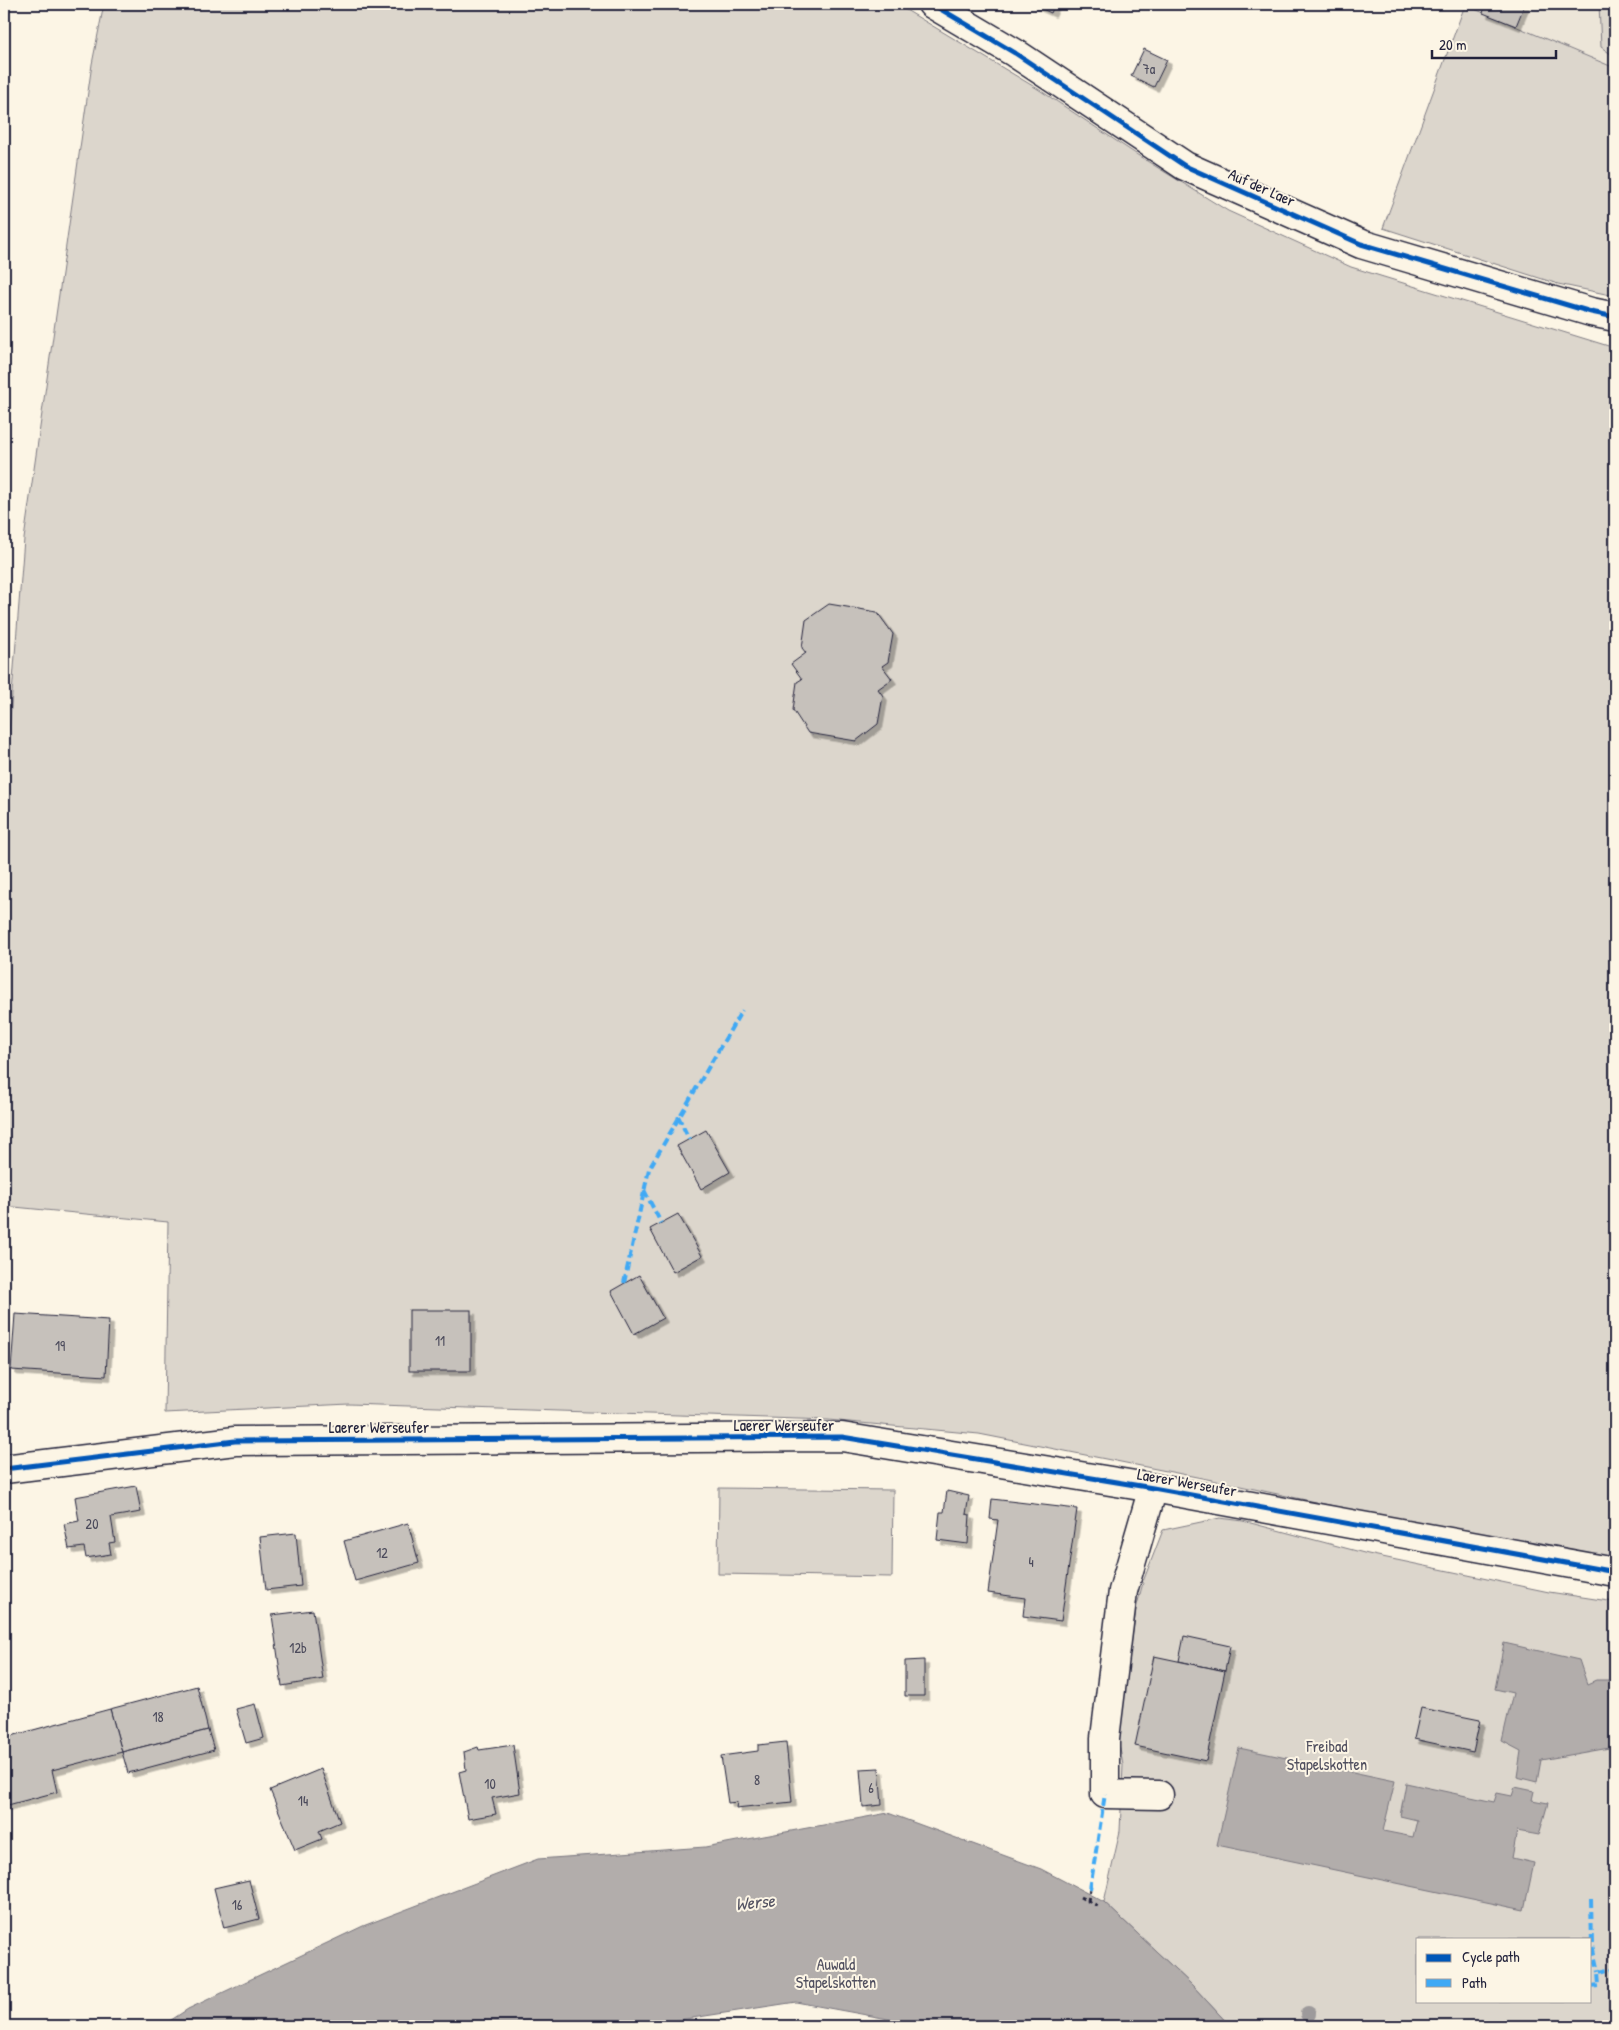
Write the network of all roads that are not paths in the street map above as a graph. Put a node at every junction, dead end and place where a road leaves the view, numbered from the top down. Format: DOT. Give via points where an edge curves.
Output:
graph roads {
  1 [pos="932,4"];
  2 [pos="1615,317"];
  3 [pos="4,1469"];
  4 [pos="1154,1488"];
  5 [pos="1615,1572"];
  6 [pos="1159,1795"];
  1 -- 2 [label="street, Auf der Laer" via="1016,53 1185,166 1361,244"];
  3 -- 4 [label="street, Laerer Werseufer" via="235,1441 842,1437"];
  4 -- 5 [label="street, Laerer Werseufer"];
  4 -- 6 [label="street" via="1123,1591 1105,1738 1105,1794"];
}
